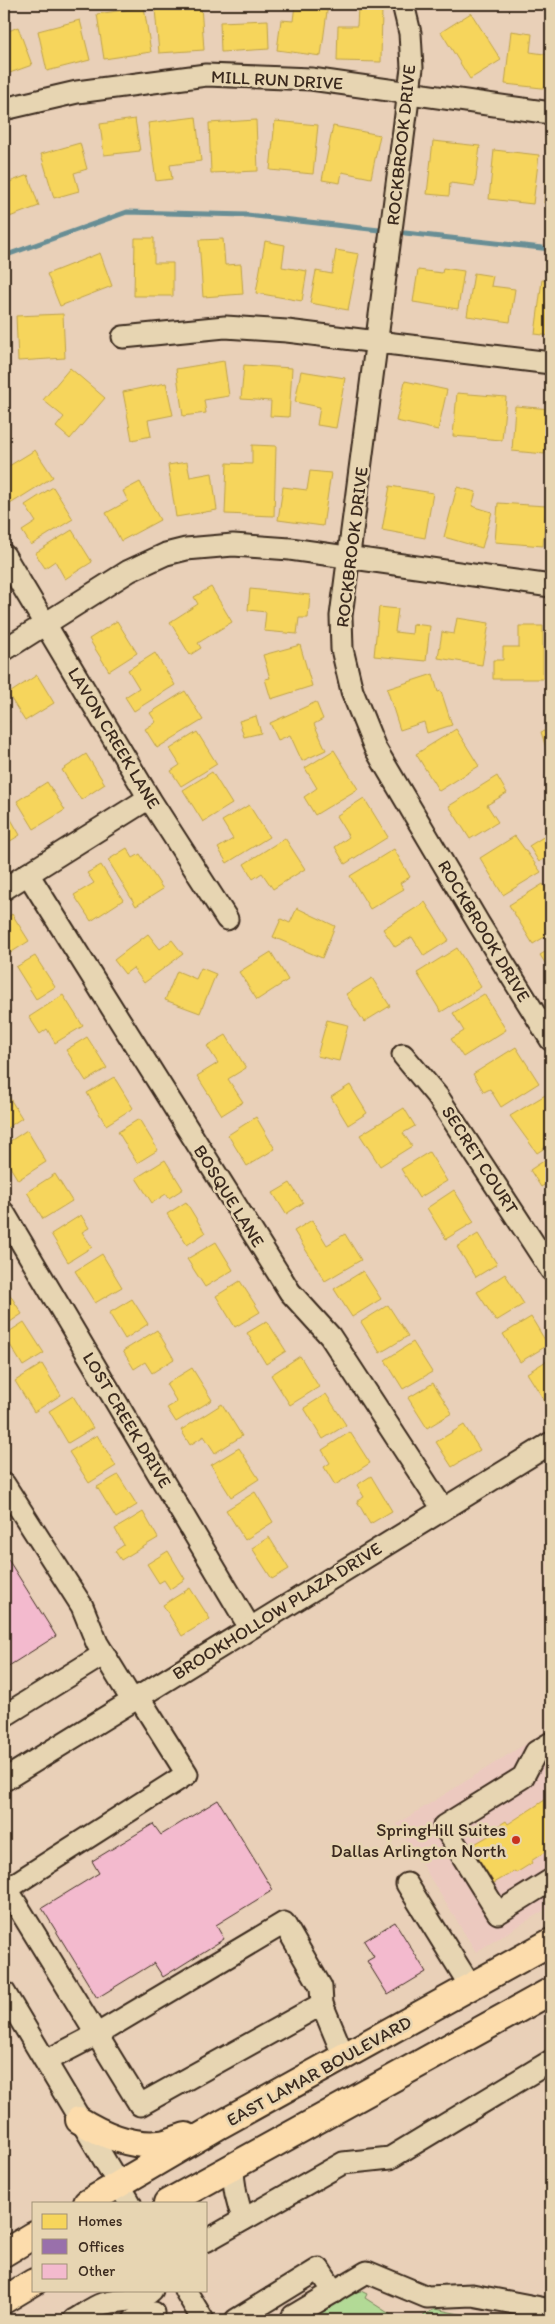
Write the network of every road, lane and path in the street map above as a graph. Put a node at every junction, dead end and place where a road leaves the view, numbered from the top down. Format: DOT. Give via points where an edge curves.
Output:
graph roads {
  1 [pos="403,4"];
  2 [pos="409,93"];
  3 [pos="4,109"];
  4 [pos="551,113"];
  5 [pos="123,337"];
  6 [pos="378,342"];
  7 [pos="551,363"];
  8 [pos="4,555"];
  9 [pos="349,558"];
  10 [pos="551,586"];
  11 [pos="46,624"];
  12 [pos="4,650"];
  13 [pos="149,798"];
  14 [pos="28,874"];
  15 [pos="4,889"];
  16 [pos="226,919"];
  17 [pos="551,1040"];
  18 [pos="403,1054"];
  19 [pos="4,1213"];
  20 [pos="551,1270"];
  21 [pos="551,1443"];
  22 [pos="4,1484"];
  23 [pos="10,1508"];
  24 [pos="442,1509"];
  25 [pos="250,1628"];
  26 [pos="104,1654"];
  27 [pos="135,1698"];
  28 [pos="4,1716"];
  29 [pos="551,1742"];
  30 [pos="4,1780"];
  31 [pos="551,1880"];
  32 [pos="407,1884"];
  33 [pos="551,1942"];
  34 [pos="471,1987"];
  35 [pos="551,1991"];
  36 [pos="4,1992"];
  37 [pos="322,2004"];
  38 [pos="96,2034"];
  39 [pos="344,2057"];
  40 [pos="46,2061"];
  41 [pos="551,2061"];
  42 [pos="79,2120"];
  43 [pos="220,2125"];
  44 [pos="233,2165"];
  45 [pos="124,2194"];
  46 [pos="91,2202"];
  47 [pos="169,2202"];
  48 [pos="244,2219"];
  49 [pos="32,2236"];
  50 [pos="208,2241"];
  51 [pos="4,2253"];
  52 [pos="32,2283"];
  53 [pos="150,2292"];
  54 [pos="186,2292"];
  55 [pos="334,2292"];
  56 [pos="4,2300"];
  57 [pos="551,2310"];
  58 [pos="154,2312"];
  59 [pos="74,2320"];
  60 [pos="134,2320"];
  61 [pos="203,2320"];
  62 [pos="236,2320"];
  63 [pos="291,2320"];
  1 -- 2 [label="street, ROCKBROOK DRIVE" via="410,33 412,68"];
  2 -- 3 [label="street, MILL RUN DRIVE" via="312,79 206,75 77,92"];
  2 -- 4 [label="street, MILL RUN DRIVE"];
  2 -- 6 [label="street, ROCKBROOK DRIVE"];
  5 -- 6 [label="street" via="225,326"];
  6 -- 7 [label="street"];
  6 -- 9 [label="street, ROCKBROOK DRIVE"];
  8 -- 11 [label="street, LAVON CREEK LANE"];
  9 -- 10 [label="street"];
  9 -- 11 [label="street" via="290,549 234,546 179,550 129,571"];
  9 -- 17 [label="street, ROCKBROOK DRIVE" via="341,616 342,649 352,691 375,748"];
  11 -- 12 [label="street"];
  11 -- 13 [label="street, LAVON CREEK LANE"];
  13 -- 14 [label="street"];
  13 -- 16 [label="street, LAVON CREEK LANE"];
  14 -- 15 [label="street"];
  14 -- 24 [label="street, BOSQUE LANE" via="290,1292 330,1336"];
  18 -- 20 [label="street, SECRET COURT" via="438,1097"];
  19 -- 25 [label="street, LOST CREEK DRIVE"];
  21 -- 24 [label="street, BROOKHOLLOW PLAZA DRIVE"];
  22 -- 23 [label="street"];
  23 -- 26 [label="street" via="82,1606"];
  24 -- 25 [label="street, BROOKHOLLOW PLAZA DRIVE"];
  25 -- 27 [label="street, BROOKHOLLOW PLAZA DRIVE"];
  26 -- 27 [label="street"];
  26 -- 28 [label="street"];
  27 -- 30 [label="street, BROOKHOLLOW PLAZA DRIVE"];
  27 -- 38 [label="street" via="187,1774 7,1889"];
  29 -- 31 [label="street" via="536,1752 523,1777 444,1826 498,1913"];
  32 -- 34 [label="street"];
  33 -- 34 [label="main road, EAST LAMAR BOULEVARD"];
  34 -- 39 [label="main road, EAST LAMAR BOULEVARD"];
  35 -- 44 [label="main road"];
  36 -- 40 [label="street"];
  37 -- 38 [label="street" via="140,2105"];
  37 -- 38 [label="street" via="321,1987 284,1923"];
  37 -- 39 [label="street"];
  38 -- 40 [label="street"];
  39 -- 43 [label="main road, EAST LAMAR BOULEVARD"];
  40 -- 42 [label="street"];
  41 -- 48 [label="street" via="390,2158 344,2163"];
  42 -- 43 [label="main road" via="100,2134 133,2143 161,2144"];
  42 -- 45 [label="street"];
  43 -- 45 [label="main road, EAST LAMAR BOULEVARD"];
  44 -- 47 [label="main road"];
  44 -- 48 [label="street" via="234,2190"];
  45 -- 46 [label="main road, EAST LAMAR BOULEVARD"];
  48 -- 50 [label="street"];
  49 -- 51 [label="main road"];
  52 -- 56 [label="main road"];
  53 -- 59 [label="street" via="133,2301 101,2304"];
  54 -- 61 [label="street"];
  55 -- 57 [label="street" via="367,2272 427,2297 472,2295"];
  55 -- 62 [label="street" via="319,2269"];
  55 -- 63 [label="street"];
  58 -- 60 [label="street"];
}
